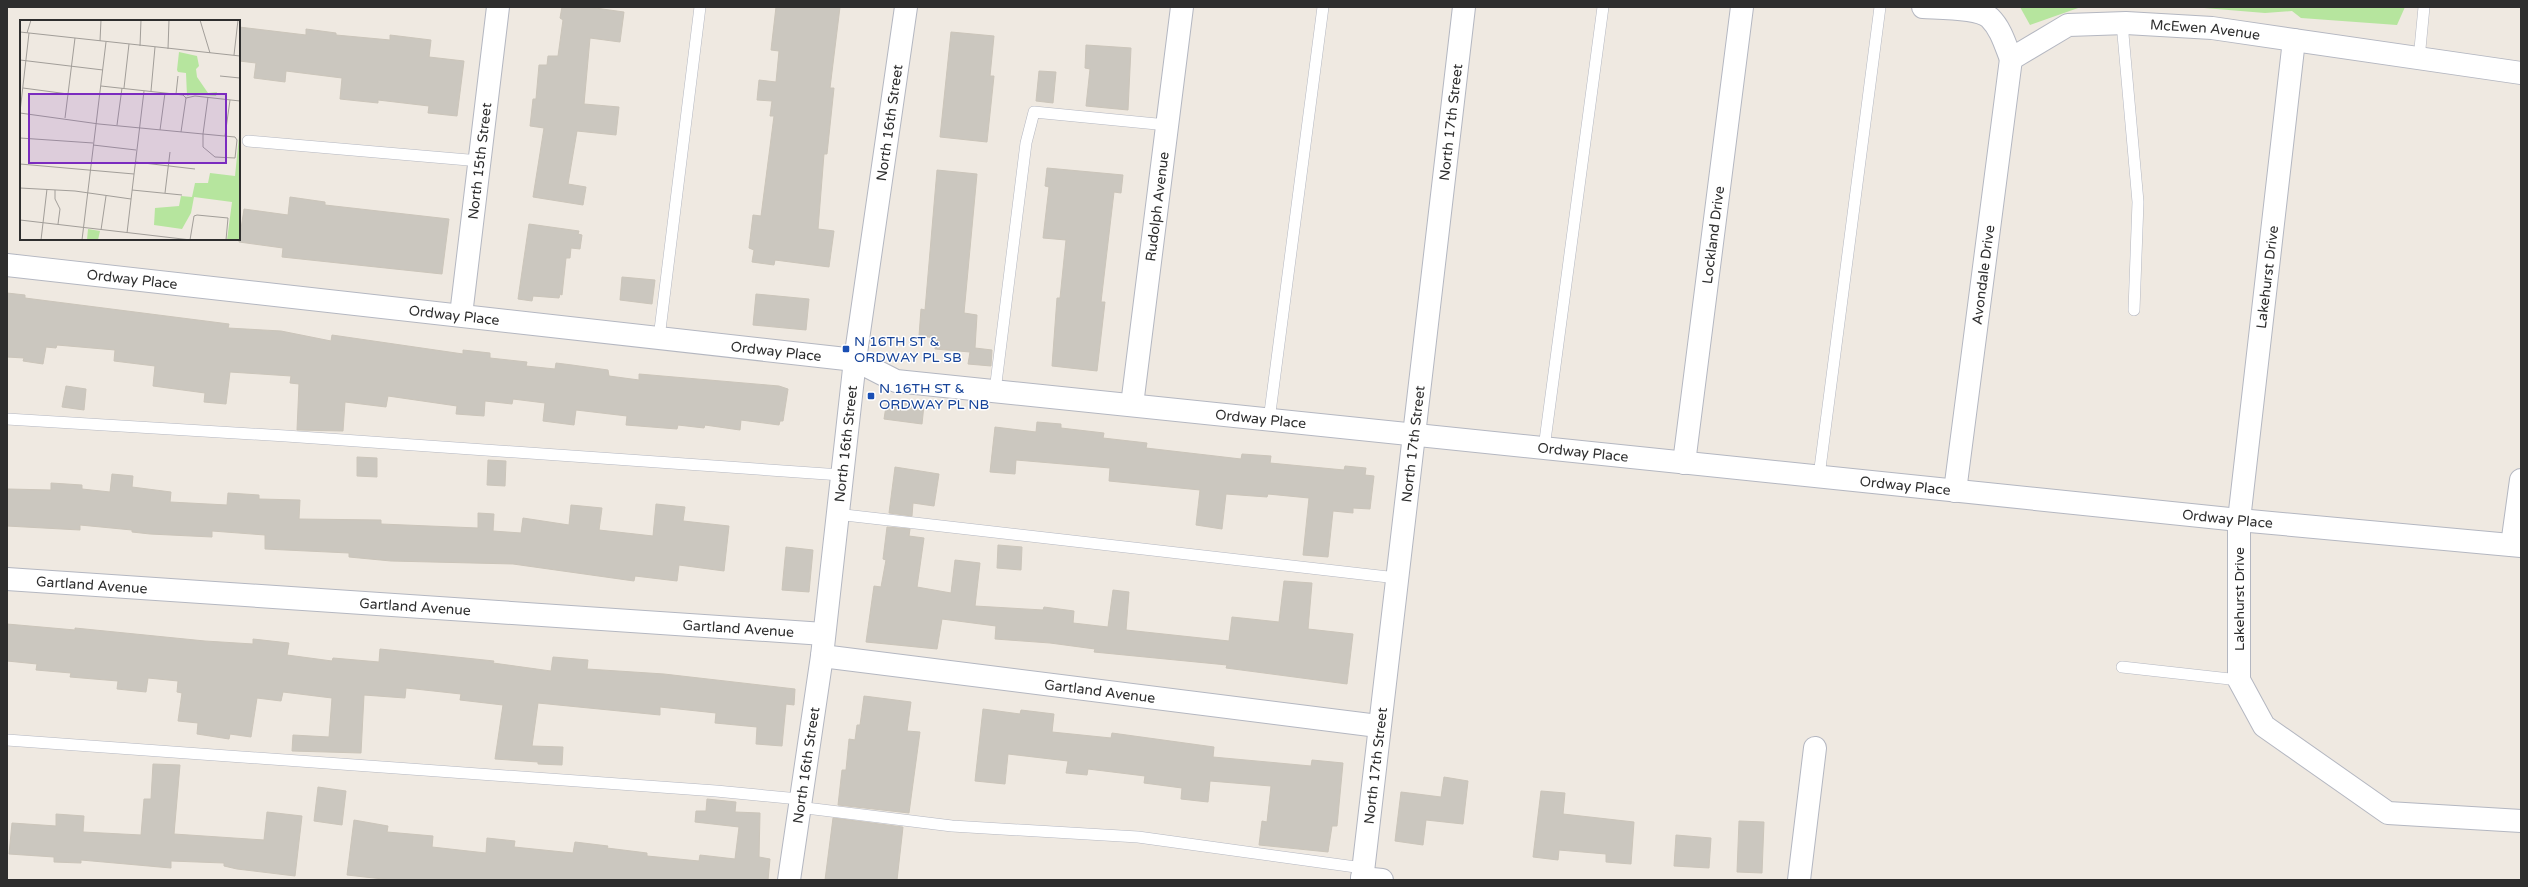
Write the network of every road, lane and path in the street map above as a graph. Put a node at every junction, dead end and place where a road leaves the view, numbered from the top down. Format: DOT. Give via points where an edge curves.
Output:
graph roads {
  1 [pos="498,7"];
  2 [pos="700,7"];
  3 [pos="906,7"];
  4 [pos="1182,7"];
  5 [pos="1323,7"];
  6 [pos="1464,7"];
  7 [pos="1603,7"];
  8 [pos="1742,7"];
  9 [pos="1880,7"];
  10 [pos="1923,7"];
  11 [pos="2424,7"];
  12 [pos="2122,24"];
  13 [pos="2294,40"];
  14 [pos="2011,59"];
  15 [pos="2419,59"];
  16 [pos="2521,72"];
  17 [pos="1167,125"];
  18 [pos="248,141"];
  19 [pos="480,161"];
  20 [pos="7,265"];
  21 [pos="2134,310"];
  22 [pos="461,315"];
  23 [pos="659,338"];
  24 [pos="855,360"];
  25 [pos="995,391"];
  26 [pos="1132,405"];
  27 [pos="7,419"];
  28 [pos="1269,420"];
  29 [pos="1414,435"];
  30 [pos="1544,448"];
  31 [pos="1684,463"];
  32 [pos="841,475"];
  33 [pos="1819,476"];
  34 [pos="2521,480"];
  35 [pos="1955,491"];
  36 [pos="836,514"];
  37 [pos="2239,520"];
  38 [pos="2517,546"];
  39 [pos="1397,578"];
  40 [pos="7,580"];
  41 [pos="824,634"];
  42 [pos="822,656"];
  43 [pos="2122,667"];
  44 [pos="2239,680"];
  45 [pos="1378,726"];
  46 [pos="7,740"];
  47 [pos="1814,748"];
  48 [pos="799,803"];
  49 [pos="2521,821"];
  50 [pos="1367,877"];
  51 [pos="788,880"];
  52 [pos="1799,880"];
  1 -- 19 [label="street, North 15th Street"];
  2 -- 23 [label="lane"];
  3 -- 24 [label="street, North 16th Street"];
  4 -- 17 [label="street, Rudolph Avenue"];
  5 -- 28 [label="lane"];
  6 -- 29 [label="street, North 17th Street"];
  7 -- 30 [label="lane"];
  8 -- 31 [label="street, Lockland Drive"];
  9 -- 33 [label="lane"];
  10 -- 14 [label="street" via="1973,11 1988,16 2000,30"];
  11 -- 15 [label="lane"];
  12 -- 13 [label="street, McEwen Avenue" via="2212,28"];
  12 -- 14 [label="street, McEwen Avenue" via="2068,25"];
  12 -- 21 [label="lane" via="2138,202"];
  13 -- 15 [label="street, McEwen Avenue"];
  13 -- 37 [label="street, Lakehurst Drive"];
  14 -- 35 [label="street, Avondale Drive"];
  15 -- 16 [label="street, McEwen Avenue"];
  17 -- 25 [label="lane" via="1034,112 1026,143"];
  17 -- 26 [label="street, Rudolph Avenue"];
  18 -- 19 [label="lane"];
  19 -- 22 [label="street, North 15th Street"];
  20 -- 22 [label="street, Ordway Place"];
  22 -- 23 [label="street, Ordway Place"];
  23 -- 24 [label="street, Ordway Place"];
  24 -- 25 [label="street, Ordway Place" via="896,381"];
  24 -- 32 [label="street, North 16th Street"];
  25 -- 26 [label="street, Ordway Place"];
  26 -- 28 [label="street, Ordway Place"];
  27 -- 32 [label="lane"];
  28 -- 29 [label="street, Ordway Place"];
  29 -- 30 [label="street, Ordway Place"];
  29 -- 39 [label="street, North 17th Street"];
  30 -- 31 [label="street, Ordway Place"];
  31 -- 33 [label="street, Ordway Place"];
  32 -- 36 [label="street, North 16th Street"];
  33 -- 35 [label="street, Ordway Place"];
  34 -- 38 [label="street"];
  35 -- 37 [label="street, Ordway Place"];
  36 -- 39 [label="lane"];
  36 -- 41 [label="street, North 16th Street"];
  37 -- 38 [label="street, Ordway Place"];
  37 -- 44 [label="street, Lakehurst Drive"];
  39 -- 45 [label="street, North 17th Street"];
  40 -- 41 [label="street, Gartland Avenue"];
  41 -- 42 [label="street, North 16th Street"];
  42 -- 45 [label="street, Gartland Avenue"];
  42 -- 48 [label="street, North 16th Street"];
  43 -- 44 [label="lane"];
  44 -- 49 [label="street, Lakehurst Drive" via="2264,726 2388,813"];
  45 -- 50 [label="street, North 17th Street"];
  46 -- 48 [label="lane" via="708,790"];
  47 -- 52 [label="street"];
  48 -- 50 [label="lane" via="922,823 1138,837"];
  48 -- 51 [label="street, North 16th Street"];
}
